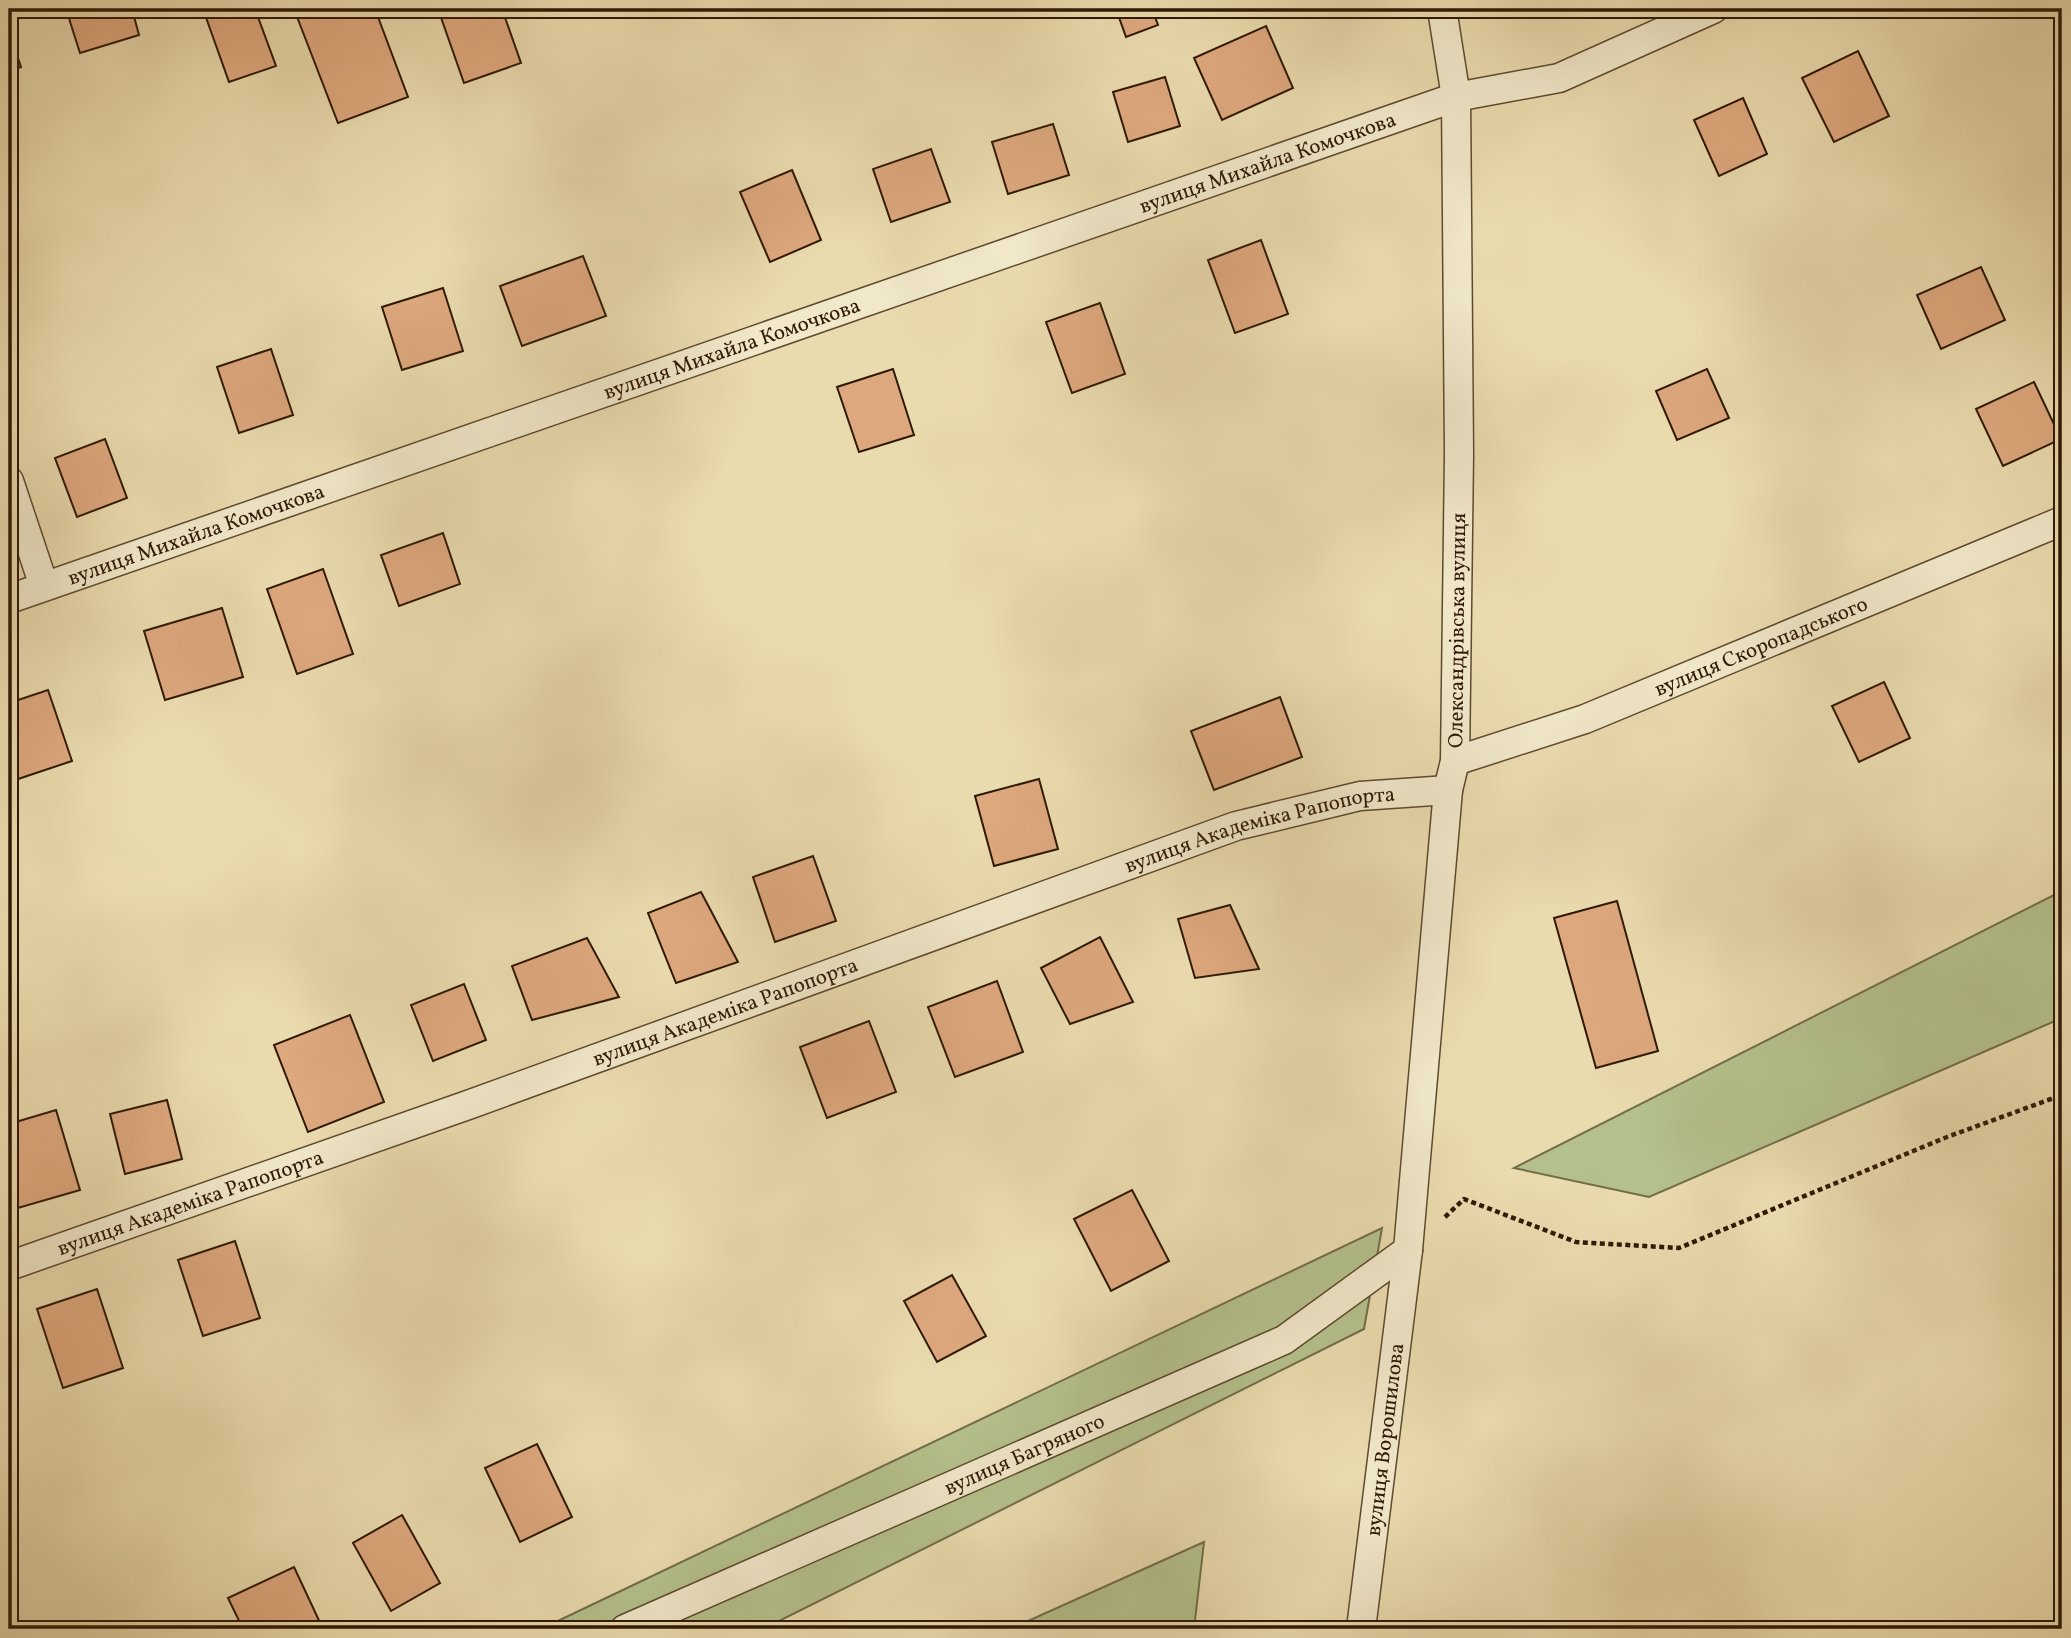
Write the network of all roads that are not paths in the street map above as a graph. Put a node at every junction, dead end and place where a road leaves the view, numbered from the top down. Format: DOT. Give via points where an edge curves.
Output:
graph roads {
  1 [pos="1442,9"];
  2 [pos="1713,9"];
  3 [pos="1456,97"];
  4 [pos="9,481"];
  5 [pos="2062,521"];
  6 [pos="44,586"];
  7 [pos="9,599"];
  8 [pos="1455,761"];
  9 [pos="1448,790"];
  10 [pos="1408,1250"];
  11 [pos="9,1266"];
  12 [pos="625,1629"];
  13 [pos="1361,1629"];
  1 -- 3 [label="street, Олександрівська вулиця"];
  2 -- 3 [label="street, вулиця Михайла Комочкова" via="1559,78"];
  3 -- 6 [label="street, вулиця Михайла Комочкова"];
  3 -- 8 [label="street, Олександрівська вулиця" via="1459,454"];
  4 -- 6 [label="street"];
  5 -- 8 [label="street, вулиця Скоропадського" via="1585,719"];
  6 -- 7 [label="street, вулиця Михайла Комочкова"];
  8 -- 9 [label="street, Олександрівська вулиця"];
  9 -- 10 [label="street, Олександрівська вулиця"];
  9 -- 11 [label="street, вулиця Академіка Рапопорта" via="1360,796 1236,827"];
  10 -- 12 [label="street, вулиця Багряного" via="1284,1340"];
  10 -- 13 [label="street, вулиця Ворошилова"];
}
